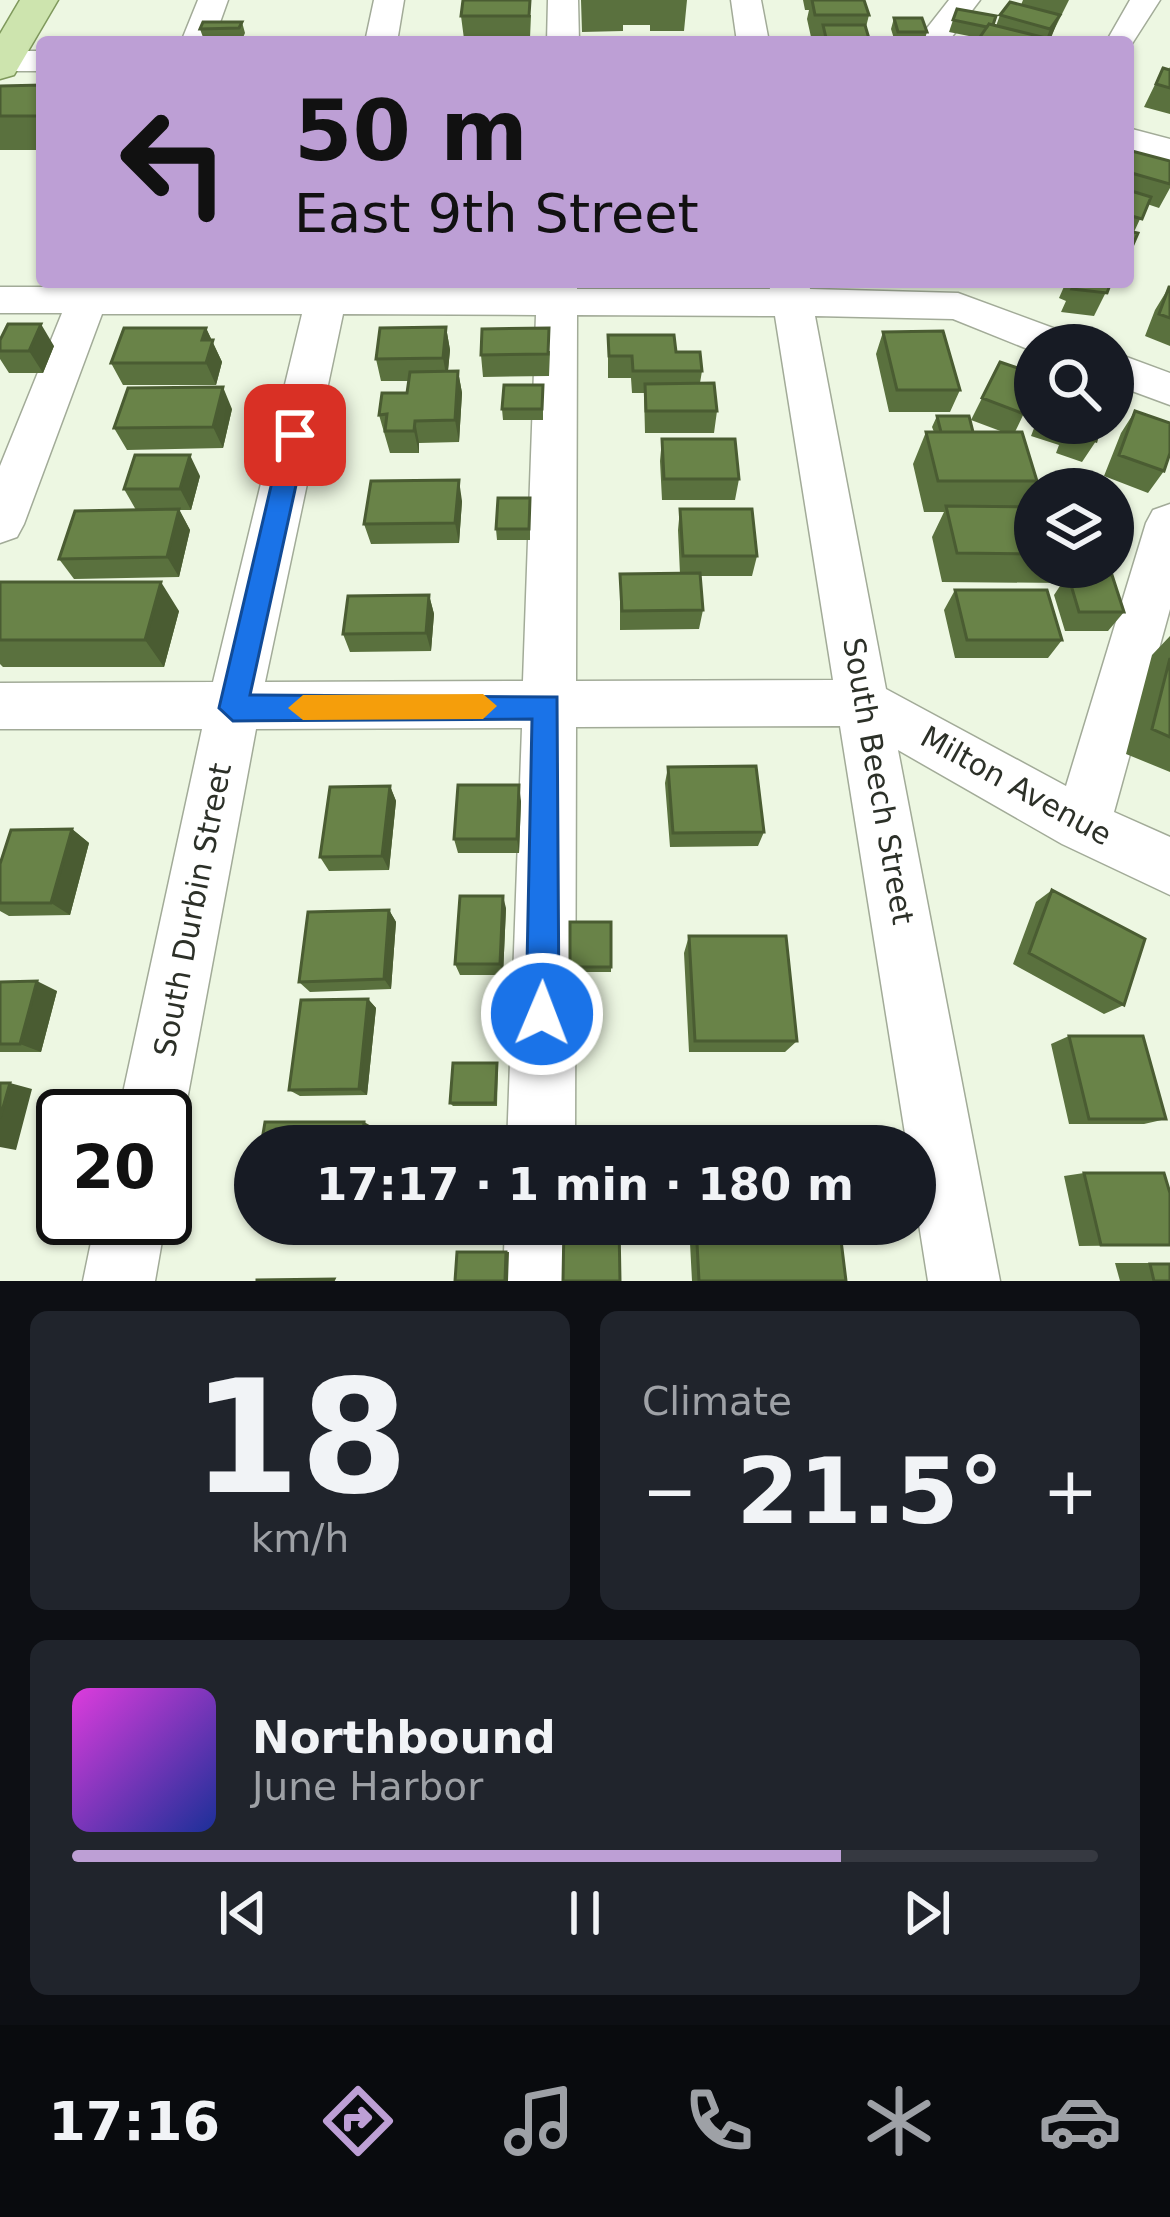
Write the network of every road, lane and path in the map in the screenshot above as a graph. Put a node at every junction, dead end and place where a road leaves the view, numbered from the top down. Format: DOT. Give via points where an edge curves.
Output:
graph roads {
  1 [pos="39,0"];
  2 [pos="213,0"];
  3 [pos="389,0"];
  4 [pos="563,0"];
  5 [pos="746,0"];
  6 [pos="922,0"];
  7 [pos="964,0"];
  8 [pos="1145,0"];
  9 [pos="199,36"];
  10 [pos="383,36"];
  11 [pos="562,36"];
  12 [pos="752,36"];
  13 [pos="936,36"];
  14 [pos="940,36"];
  15 [pos="1125,36"];
  16 [pos="11,63"];
  17 [pos="1134,140"];
  18 [pos="1170,150"];
  19 [pos="328,290"];
  20 [pos="90,291"];
  21 [pos="557,291"];
  22 [pos="791,291"];
  23 [pos="966,294"];
  24 [pos="0,300"];
  25 [pos="1020,324"];
  26 [pos="1134,375"];
  27 [pos="1170,390"];
  28 [pos="1170,523"];
  29 [pos="0,524"];
  30 [pos="864,703"];
  31 [pos="0,706"];
  32 [pos="547,706"];
  33 [pos="233,708"];
  34 [pos="1082,825"];
  35 [pos="1170,867"];
  36 [pos="157,1089"];
  37 [pos="541,1125"];
  38 [pos="125,1245"];
  39 [pos="540,1245"];
  40 [pos="118,1281"];
  41 [pos="539,1281"];
  42 [pos="964,1281"];
  1 -- 16 [label="main road"];
  2 -- 9 [label="street"];
  3 -- 10 [label="street"];
  4 -- 11 [label="street"];
  5 -- 12 [label="street"];
  6 -- 13 [label="street"];
  7 -- 14 [label="street"];
  8 -- 15 [label="street"];
  17 -- 18 [label="street"];
  19 -- 20 [label="street"];
  19 -- 21 [label="street"];
  19 -- 33 [label="street, South Durbin Street"];
  20 -- 24 [label="street"];
  20 -- 29 [label="street"];
  21 -- 22 [label="street"];
  21 -- 32 [label="street"];
  22 -- 23 [label="street"];
  22 -- 30 [label="street, South Beech Street"];
  23 -- 25 [label="street"];
  26 -- 27 [label="street"];
  28 -- 34 [label="street"];
  30 -- 32 [label="street"];
  30 -- 34 [label="street, Milton Avenue"];
  30 -- 42 [label="street, South Beech Street"];
  31 -- 33 [label="street"];
  32 -- 33 [label="street"];
  32 -- 37 [label="street"];
  33 -- 36 [label="street, South Durbin Street"];
  34 -- 35 [label="street, Milton Avenue"];
  38 -- 40 [label="street"];
  39 -- 41 [label="street"];
}
